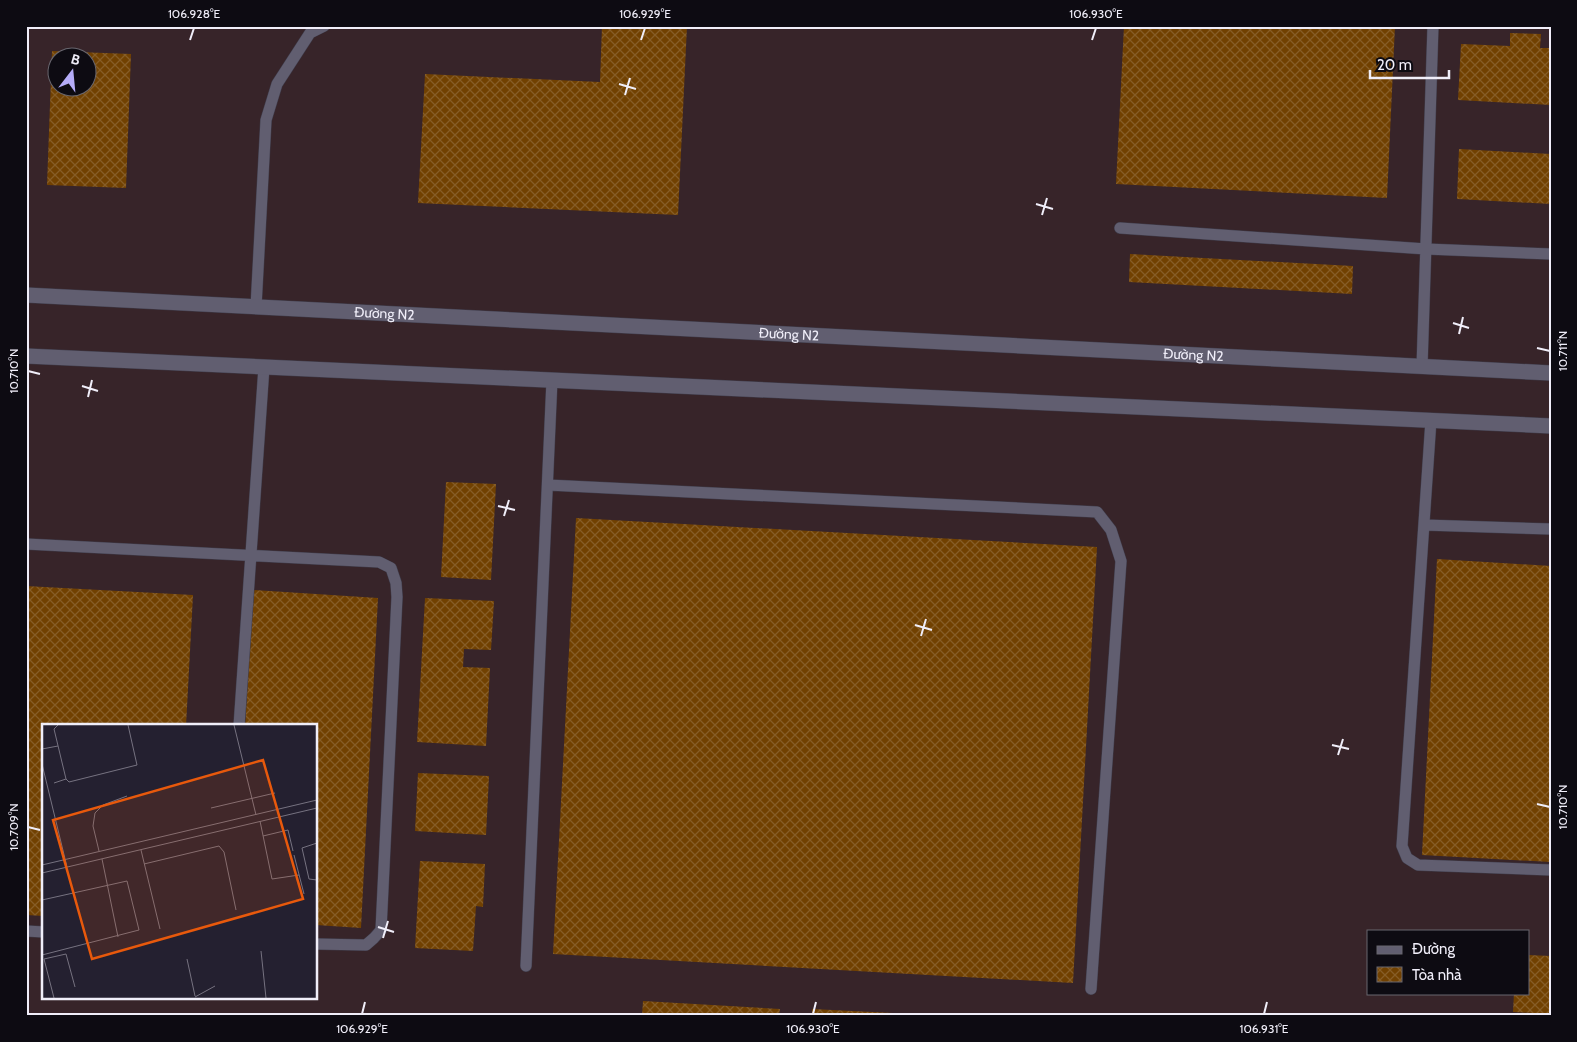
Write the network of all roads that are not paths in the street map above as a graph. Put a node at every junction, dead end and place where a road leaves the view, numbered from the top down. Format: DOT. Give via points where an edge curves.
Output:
graph roads {
  1 [pos="324,26"];
  2 [pos="1433,26"];
  3 [pos="1120,228"];
  4 [pos="1426,248"];
  5 [pos="1551,254"];
  6 [pos="26,295"];
  7 [pos="256,307"];
  8 [pos="26,356"];
  9 [pos="264,367"];
  10 [pos="1422,367"];
  11 [pos="1551,373"];
  12 [pos="552,380"];
  13 [pos="1431,420"];
  14 [pos="1551,426"];
  15 [pos="548,485"];
  16 [pos="1424,525"];
  17 [pos="1551,529"];
  18 [pos="26,544"];
  19 [pos="251,556"];
  20 [pos="239,724"];
  21 [pos="1551,870"];
  22 [pos="26,931"];
  23 [pos="42,932"];
  24 [pos="318,944"];
  25 [pos="526,966"];
  26 [pos="1091,989"];
  1 -- 7 [label="lane" via="310,33 277,84 266,120"];
  2 -- 4 [label="lane"];
  3 -- 4 [label="lane"];
  4 -- 5 [label="lane"];
  4 -- 10 [label="lane"];
  6 -- 7 [label="street, Đường N2"];
  7 -- 10 [label="street, Đường N2"];
  8 -- 9 [label="street"];
  9 -- 12 [label="street"];
  9 -- 19 [label="lane"];
  10 -- 11 [label="street, Đường N2"];
  12 -- 13 [label="street"];
  12 -- 15 [label="lane"];
  13 -- 14 [label="street"];
  13 -- 16 [label="lane"];
  15 -- 25 [label="lane"];
  15 -- 26 [label="lane" via="1097,512 1111,530 1121,561"];
  16 -- 17 [label="lane"];
  16 -- 21 [label="lane" via="1402,846 1407,858 1418,865"];
  18 -- 19 [label="lane"];
  19 -- 20 [label="lane"];
  19 -- 24 [label="lane" via="379,562 391,568 396,583 398,597 381,930 366,946"];
  22 -- 23 [label="lane"];
}
